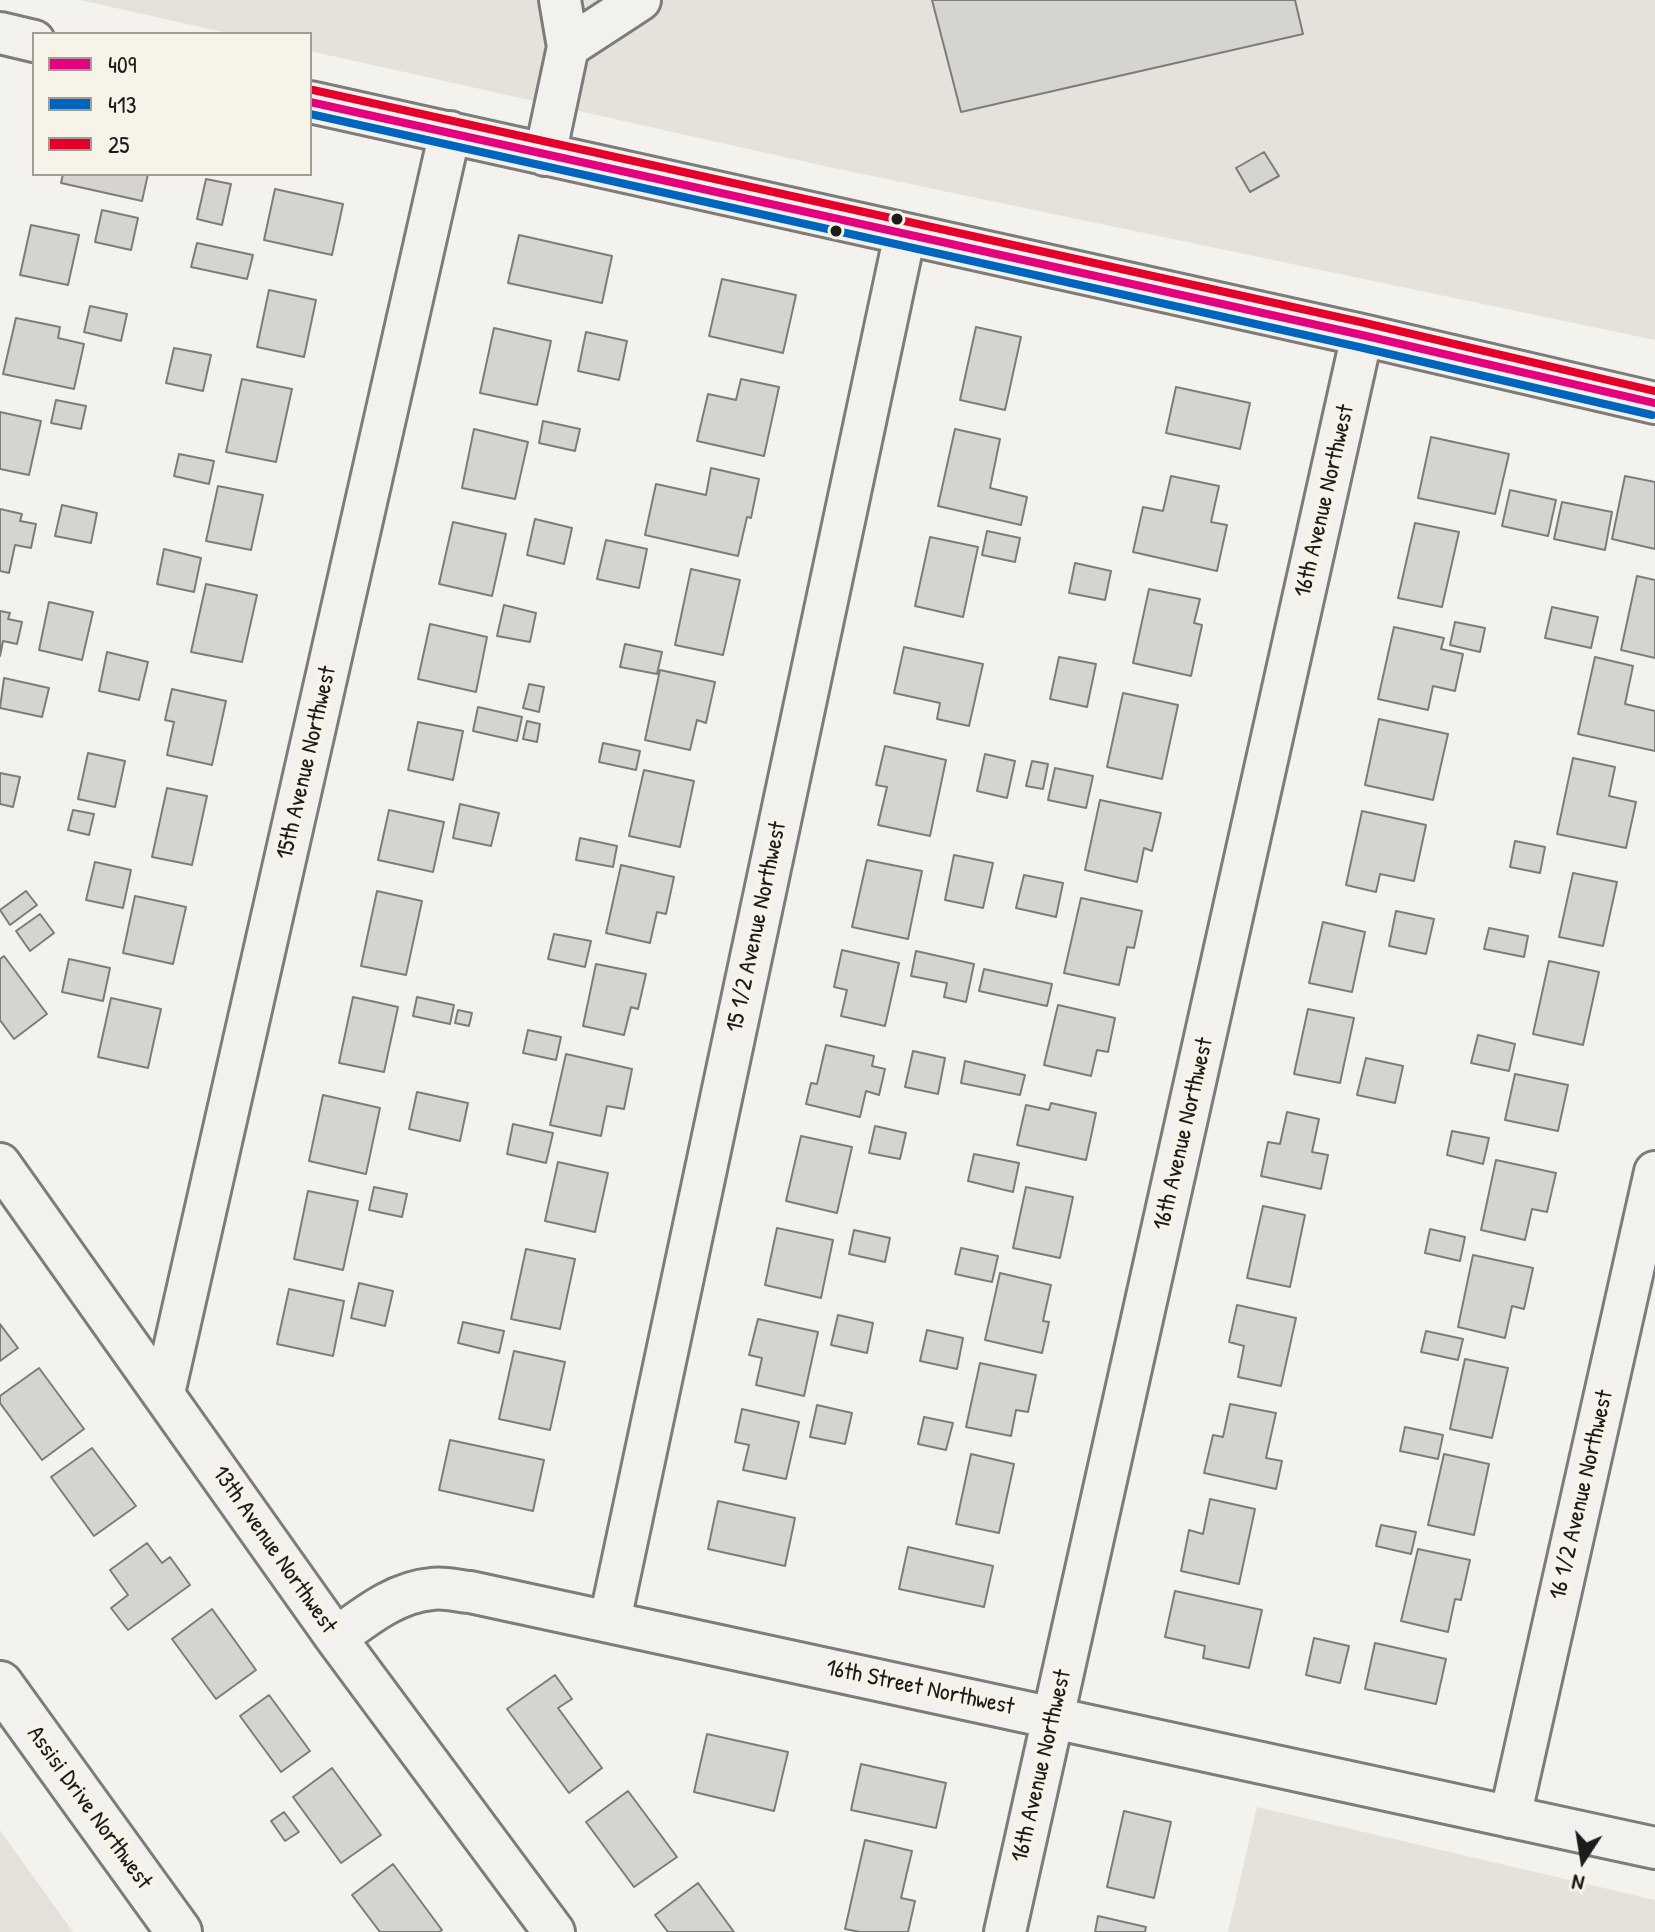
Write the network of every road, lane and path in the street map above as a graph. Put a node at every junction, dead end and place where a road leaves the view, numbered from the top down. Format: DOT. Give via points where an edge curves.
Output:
graph roads {
  1 [pos="560,0"];
  2 [pos="640,0"];
  3 [pos="0,33"];
  4 [pos="32,41"];
  5 [pos="568,47"];
  6 [pos="312,102"];
  7 [pos="450,132"];
  8 [pos="545,155"];
  9 [pos="905,234"];
  10 [pos="1362,335"];
  11 [pos="1655,403"];
  12 [pos="0,1164"];
  13 [pos="1655,1172"];
  14 [pos="164,1393"];
  15 [pos="610,1620"];
  16 [pos="336,1638"];
  17 [pos="0,1684"];
  18 [pos="1053,1717"];
  19 [pos="1510,1817"];
  20 [pos="1655,1848"];
  21 [pos="179,1932"];
  22 [pos="554,1932"];
  23 [pos="1005,1932"];
  1 -- 5 [label="street"];
  2 -- 5 [label="street"];
  3 -- 4 [label="street"];
  5 -- 8 [label="street"];
  6 -- 7 [label="street"];
  7 -- 8 [label="street"];
  7 -- 14 [label="street, 15th Avenue Northwest"];
  8 -- 9 [label="street"];
  9 -- 10 [label="street"];
  9 -- 15 [label="street, 15 1/2 Avenue Northwest"];
  10 -- 11 [label="street"];
  10 -- 18 [label="street, 16th Avenue Northwest"];
  12 -- 14 [label="street, 13th Avenue Northwest"];
  13 -- 19 [label="street, 16 1/2 Avenue Northwest"];
  14 -- 16 [label="street, 13th Avenue Northwest"];
  15 -- 16 [label="street, 16th Street Northwest" via="434,1588 375,1609"];
  15 -- 18 [label="street, 16th Street Northwest"];
  16 -- 22 [label="street, 13th Avenue Northwest"];
  17 -- 21 [label="main road, Assisi Drive Northwest"];
  18 -- 19 [label="street, 16th Street Northwest"];
  18 -- 23 [label="street, 16th Avenue Northwest"];
  19 -- 20 [label="street, 16th Street Northwest"];
}
